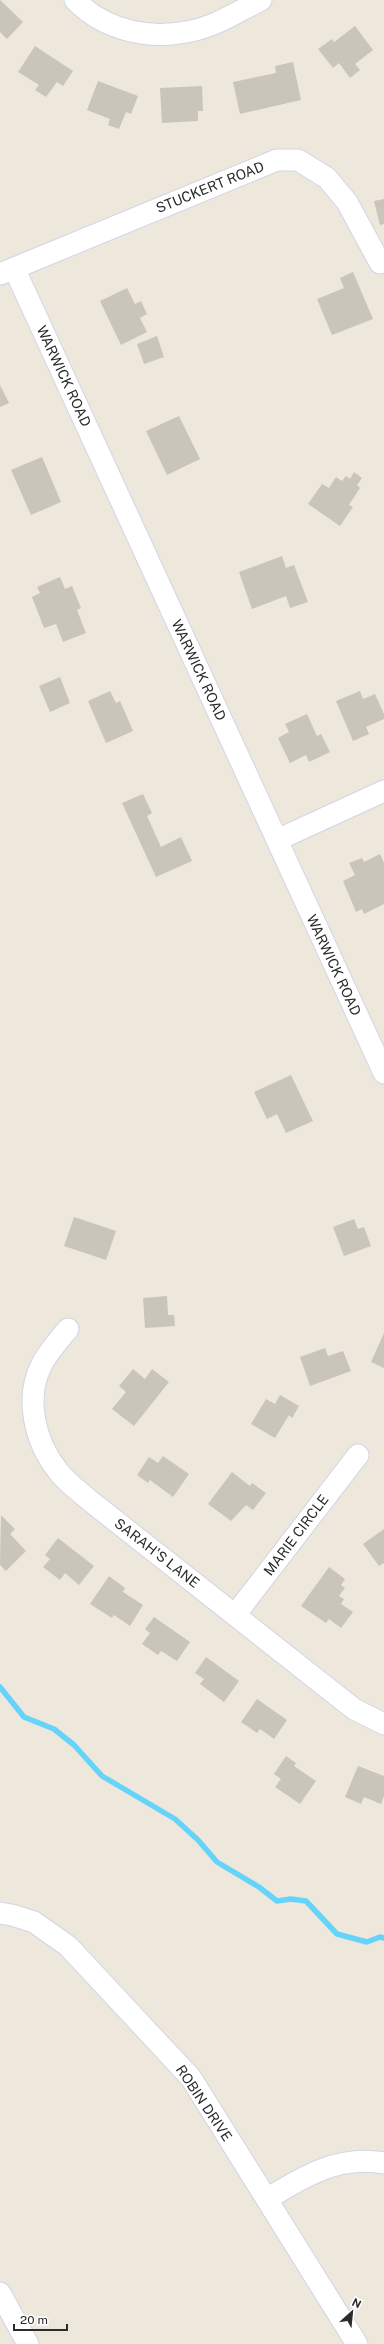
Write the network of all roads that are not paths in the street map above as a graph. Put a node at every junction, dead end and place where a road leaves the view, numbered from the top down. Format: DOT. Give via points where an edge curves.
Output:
graph roads {
  1 [pos="75,0"];
  2 [pos="261,0"];
  3 [pos="380,263"];
  4 [pos="7,271"];
  5 [pos="384,791"];
  6 [pos="277,840"];
  7 [pos="384,1073"];
  8 [pos="68,1329"];
  9 [pos="358,1455"];
  10 [pos="235,1615"];
  11 [pos="384,1724"];
  12 [pos="0,1913"];
  13 [pos="384,2163"];
  14 [pos="267,2199"];
  15 [pos="0,2293"];
  16 [pos="28,2344"];
  17 [pos="357,2344"];
  1 -- 2 [label="street" via="95,16 117,28 135,33 163,35 198,29"];
  3 -- 4 [label="street, STUCKERT ROAD" via="347,202 328,178 298,160 277,160"];
  4 -- 6 [label="street, WARWICK ROAD"];
  5 -- 6 [label="street"];
  6 -- 7 [label="street, WARWICK ROAD"];
  8 -- 10 [label="street, SARAH'S LANE" via="42,1364 37,1380 33,1413 45,1451 66,1480"];
  9 -- 10 [label="street, MARIE CIRCLE"];
  10 -- 11 [label="street, SARAH'S LANE" via="354,1709"];
  12 -- 14 [label="street, ROBIN DRIVE" via="34,1922 54,1934 126,2007 191,2078"];
  13 -- 14 [label="street" via="356,2161 334,2164 300,2178"];
  14 -- 17 [label="street, ROBIN DRIVE"];
  15 -- 16 [label="street"];
}
